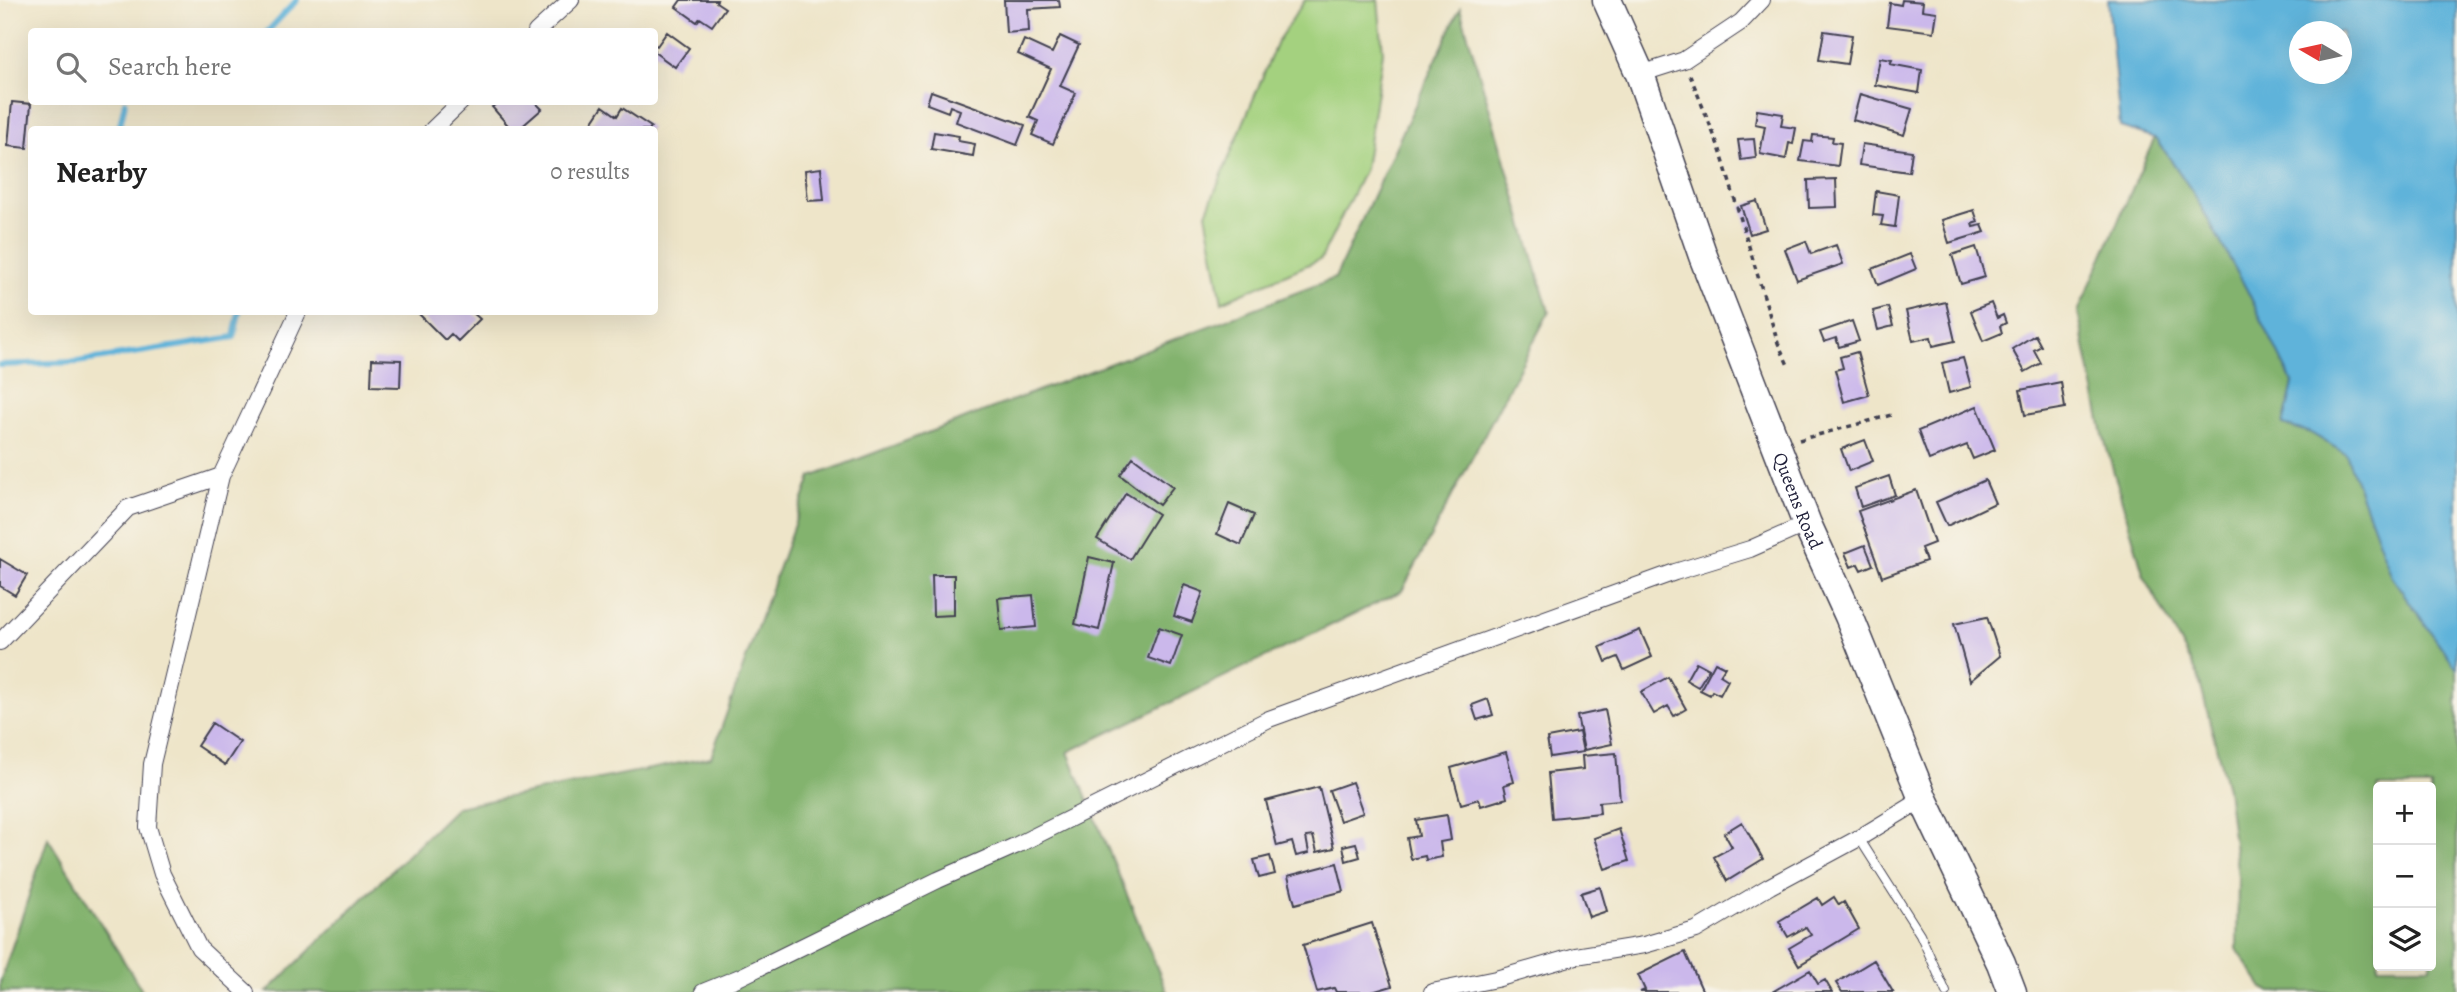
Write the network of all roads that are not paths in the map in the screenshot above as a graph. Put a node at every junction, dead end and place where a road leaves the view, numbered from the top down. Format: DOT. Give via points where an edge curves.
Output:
graph roads {
  1 [pos="571,0"];
  2 [pos="1607,0"];
  3 [pos="1762,0"];
  4 [pos="540,28"];
  5 [pos="1640,74"];
  6 [pos="458,105"];
  7 [pos="436,126"];
  8 [pos="297,315"];
  9 [pos="221,476"];
  10 [pos="1807,524"];
  11 [pos="0,642"];
  12 [pos="1923,799"];
  13 [pos="1859,838"];
  14 [pos="1499,986"];
  15 [pos="246,992"];
  16 [pos="703,992"];
  17 [pos="1432,992"];
  18 [pos="1946,992"];
  19 [pos="2012,992"];
  1 -- 4 [label="street"];
  2 -- 5 [label="highway, Queens Road"];
  3 -- 5 [label="street" via="1741,22 1684,60"];
  5 -- 10 [label="highway, Queens Road" via="1703,256"];
  6 -- 7 [label="street"];
  8 -- 9 [label="street"];
  9 -- 11 [label="street" via="128,508"];
  9 -- 15 [label="street" via="152,764 148,827 162,874 199,948"];
  10 -- 12 [label="highway, Queens Road"];
  10 -- 16 [label="street" via="1750,549 1269,719 1038,835"];
  12 -- 13 [label="street"];
  12 -- 19 [label="highway, Queens Road"];
  13 -- 14 [label="street" via="1696,930 1644,945 1576,956"];
  13 -- 18 [label="lane" via="1920,934"];
  14 -- 17 [label="street"];
}
